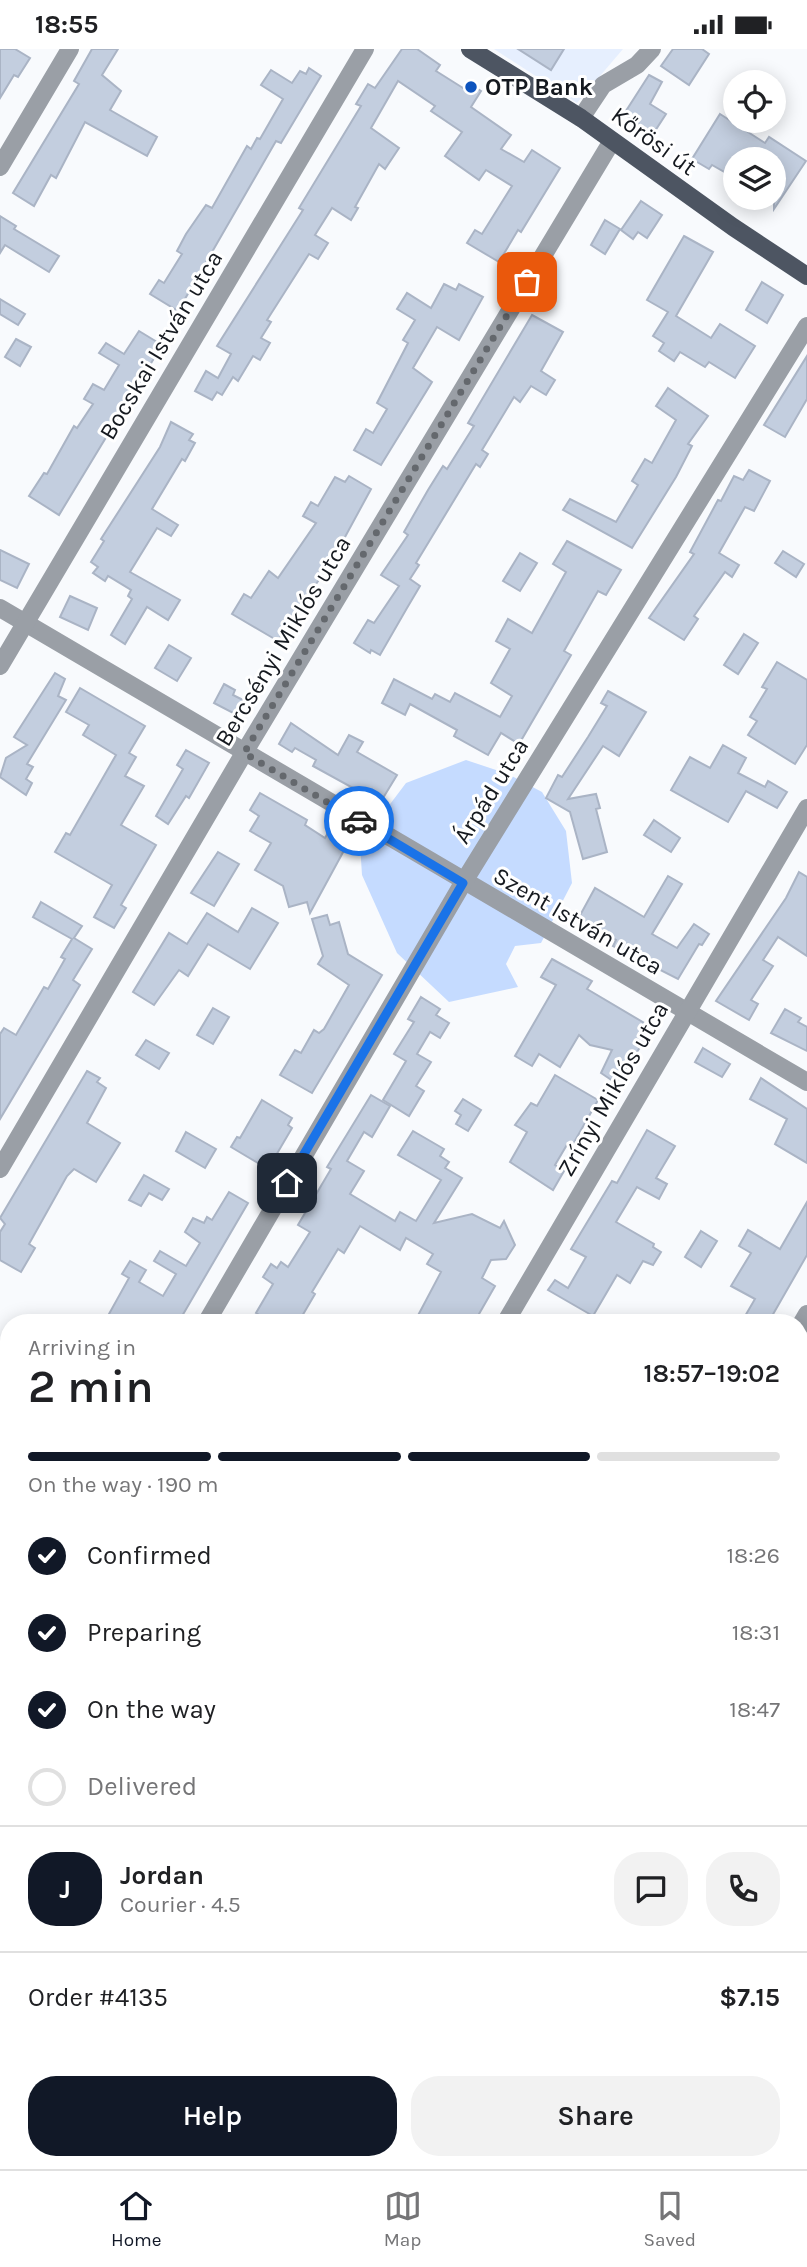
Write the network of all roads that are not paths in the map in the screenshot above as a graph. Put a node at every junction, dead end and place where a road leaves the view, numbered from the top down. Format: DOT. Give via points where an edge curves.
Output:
graph roads {
  1 [pos="70,49"];
  2 [pos="365,49"];
  3 [pos="470,49"];
  4 [pos="652,49"];
  5 [pos="581,118"];
  6 [pos="612,141"];
  7 [pos="0,167"];
  8 [pos="807,275"];
  9 [pos="807,326"];
  10 [pos="0,608"];
  11 [pos="26,622"];
  12 [pos="0,666"];
  13 [pos="244,753"];
  14 [pos="807,808"];
  15 [pos="463,883"];
  16 [pos="686,1013"];
  17 [pos="807,1082"];
  18 [pos="0,1169"];
  19 [pos="211,1314"];
  20 [pos="510,1314"];
  1 -- 7 [label="street"];
  2 -- 11 [label="street, Bocskai István utca"];
  3 -- 5 [label="main road, Kőrösi út"];
  4 -- 5 [label="street" via="637,65 603,85"];
  5 -- 6 [label="main road, Kőrösi út"];
  6 -- 8 [label="main road, Kőrösi út"];
  6 -- 13 [label="street, Bercsényi Miklós utca"];
  9 -- 15 [label="street, Árpád utca"];
  10 -- 11 [label="street, Szent István utca"];
  11 -- 12 [label="street, Bocskai István utca"];
  11 -- 13 [label="street, Szent István utca"];
  13 -- 15 [label="street, Szent István utca"];
  13 -- 18 [label="street, Bercsényi Miklós utca"];
  14 -- 16 [label="street, Zrínyi Miklós utca"];
  15 -- 16 [label="street, Szent István utca"];
  15 -- 19 [label="street, Árpád utca"];
  16 -- 17 [label="street, Szent István utca"];
  16 -- 20 [label="street, Zrínyi Miklós utca"];
}
